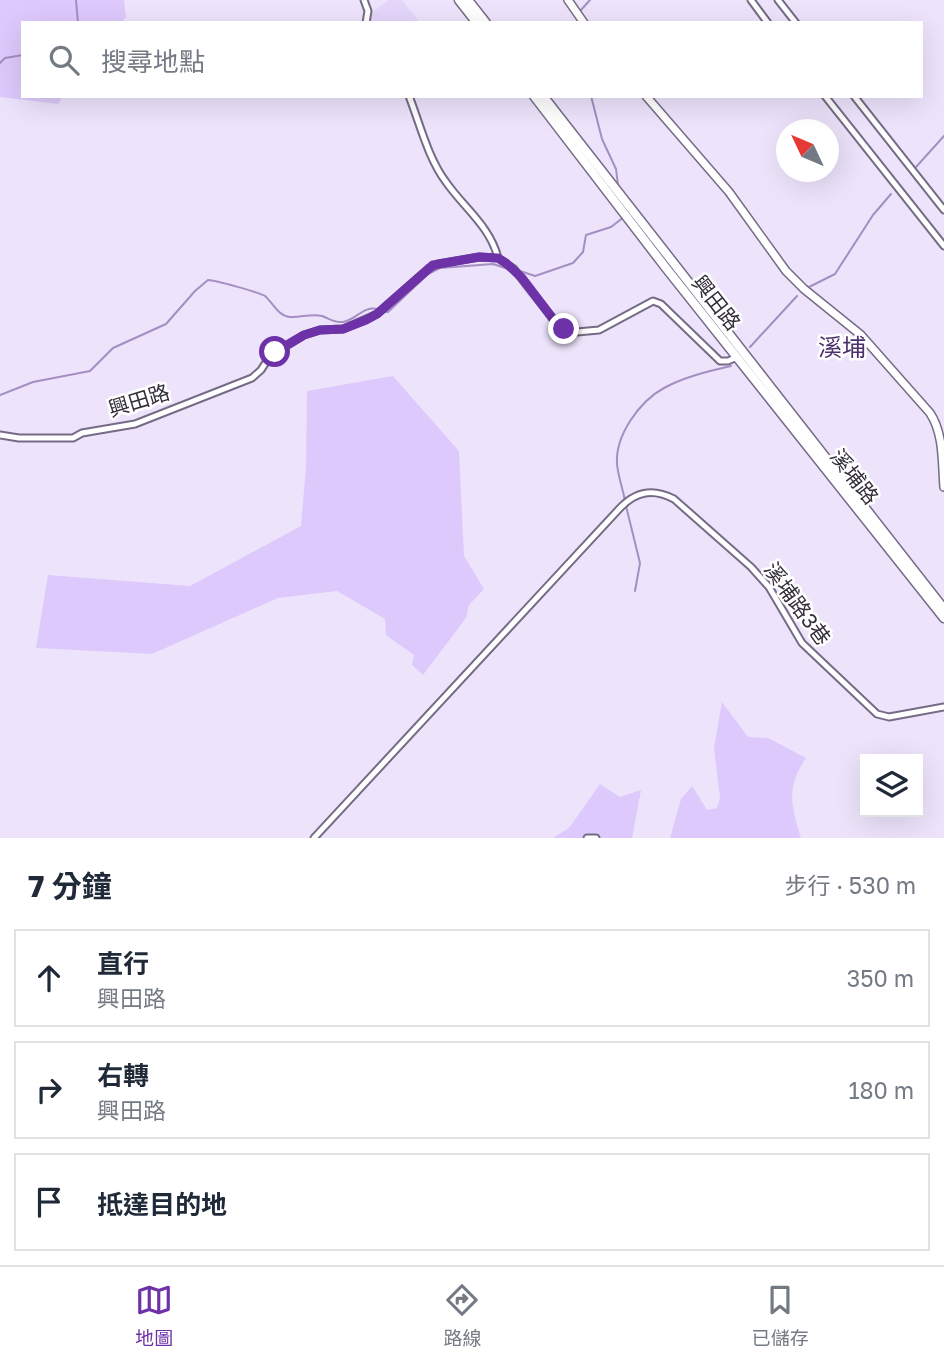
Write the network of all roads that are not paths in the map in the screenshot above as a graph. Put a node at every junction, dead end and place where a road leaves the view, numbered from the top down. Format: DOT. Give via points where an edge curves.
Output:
graph roads {
  1 [pos="364,0"];
  2 [pos="459,0"];
  3 [pos="468,0"];
  4 [pos="568,0"];
  5 [pos="751,0"];
  6 [pos="778,0"];
  7 [pos="366,21"];
  8 [pos="475,21"];
  9 [pos="484,21"];
  10 [pos="583,21"];
  11 [pos="767,21"];
  12 [pos="794,21"];
  13 [pos="410,98"];
  14 [pos="536,98"];
  15 [pos="545,98"];
  16 [pos="648,98"];
  17 [pos="827,98"];
  18 [pos="856,98"];
  19 [pos="944,210"];
  20 [pos="944,246"];
  21 [pos="498,258"];
  22 [pos="739,355"];
  23 [pos="0,435"];
  24 [pos="944,487"];
  25 [pos="944,609"];
  26 [pos="944,618"];
  27 [pos="944,707"];
  28 [pos="314,838"];
  29 [pos="587,838"];
  30 [pos="596,838"];
  1 -- 7 [label="street"];
  2 -- 8 [label="main road"];
  3 -- 9 [label="main road"];
  4 -- 10 [label="street"];
  5 -- 11 [label="street"];
  6 -- 12 [label="street"];
  13 -- 21 [label="street, 興田路" via="439,170 486,230"];
  14 -- 22 [label="main road, 興田路"];
  15 -- 22 [label="main road, 興田路"];
  16 -- 24 [label="street" via="729,192 786,271 861,335 930,414 939,433"];
  17 -- 20 [label="street"];
  18 -- 19 [label="street"];
  21 -- 22 [label="street, 興田路" via="514,269 564,329 599,330 658,302 720,361"];
  21 -- 23 [label="street, 興田路" via="433,265 366,320 304,335 270,356 252,378 135,424 73,438"];
  22 -- 25 [label="main road, 溪埔路"];
  22 -- 26 [label="main road, 溪埔路"];
  27 -- 28 [label="street, 溪埔路3巷" via="890,717 877,714 802,643 769,587 751,567 674,499 655,492 637,494"];
  29 -- 30 [label="street"];
}
